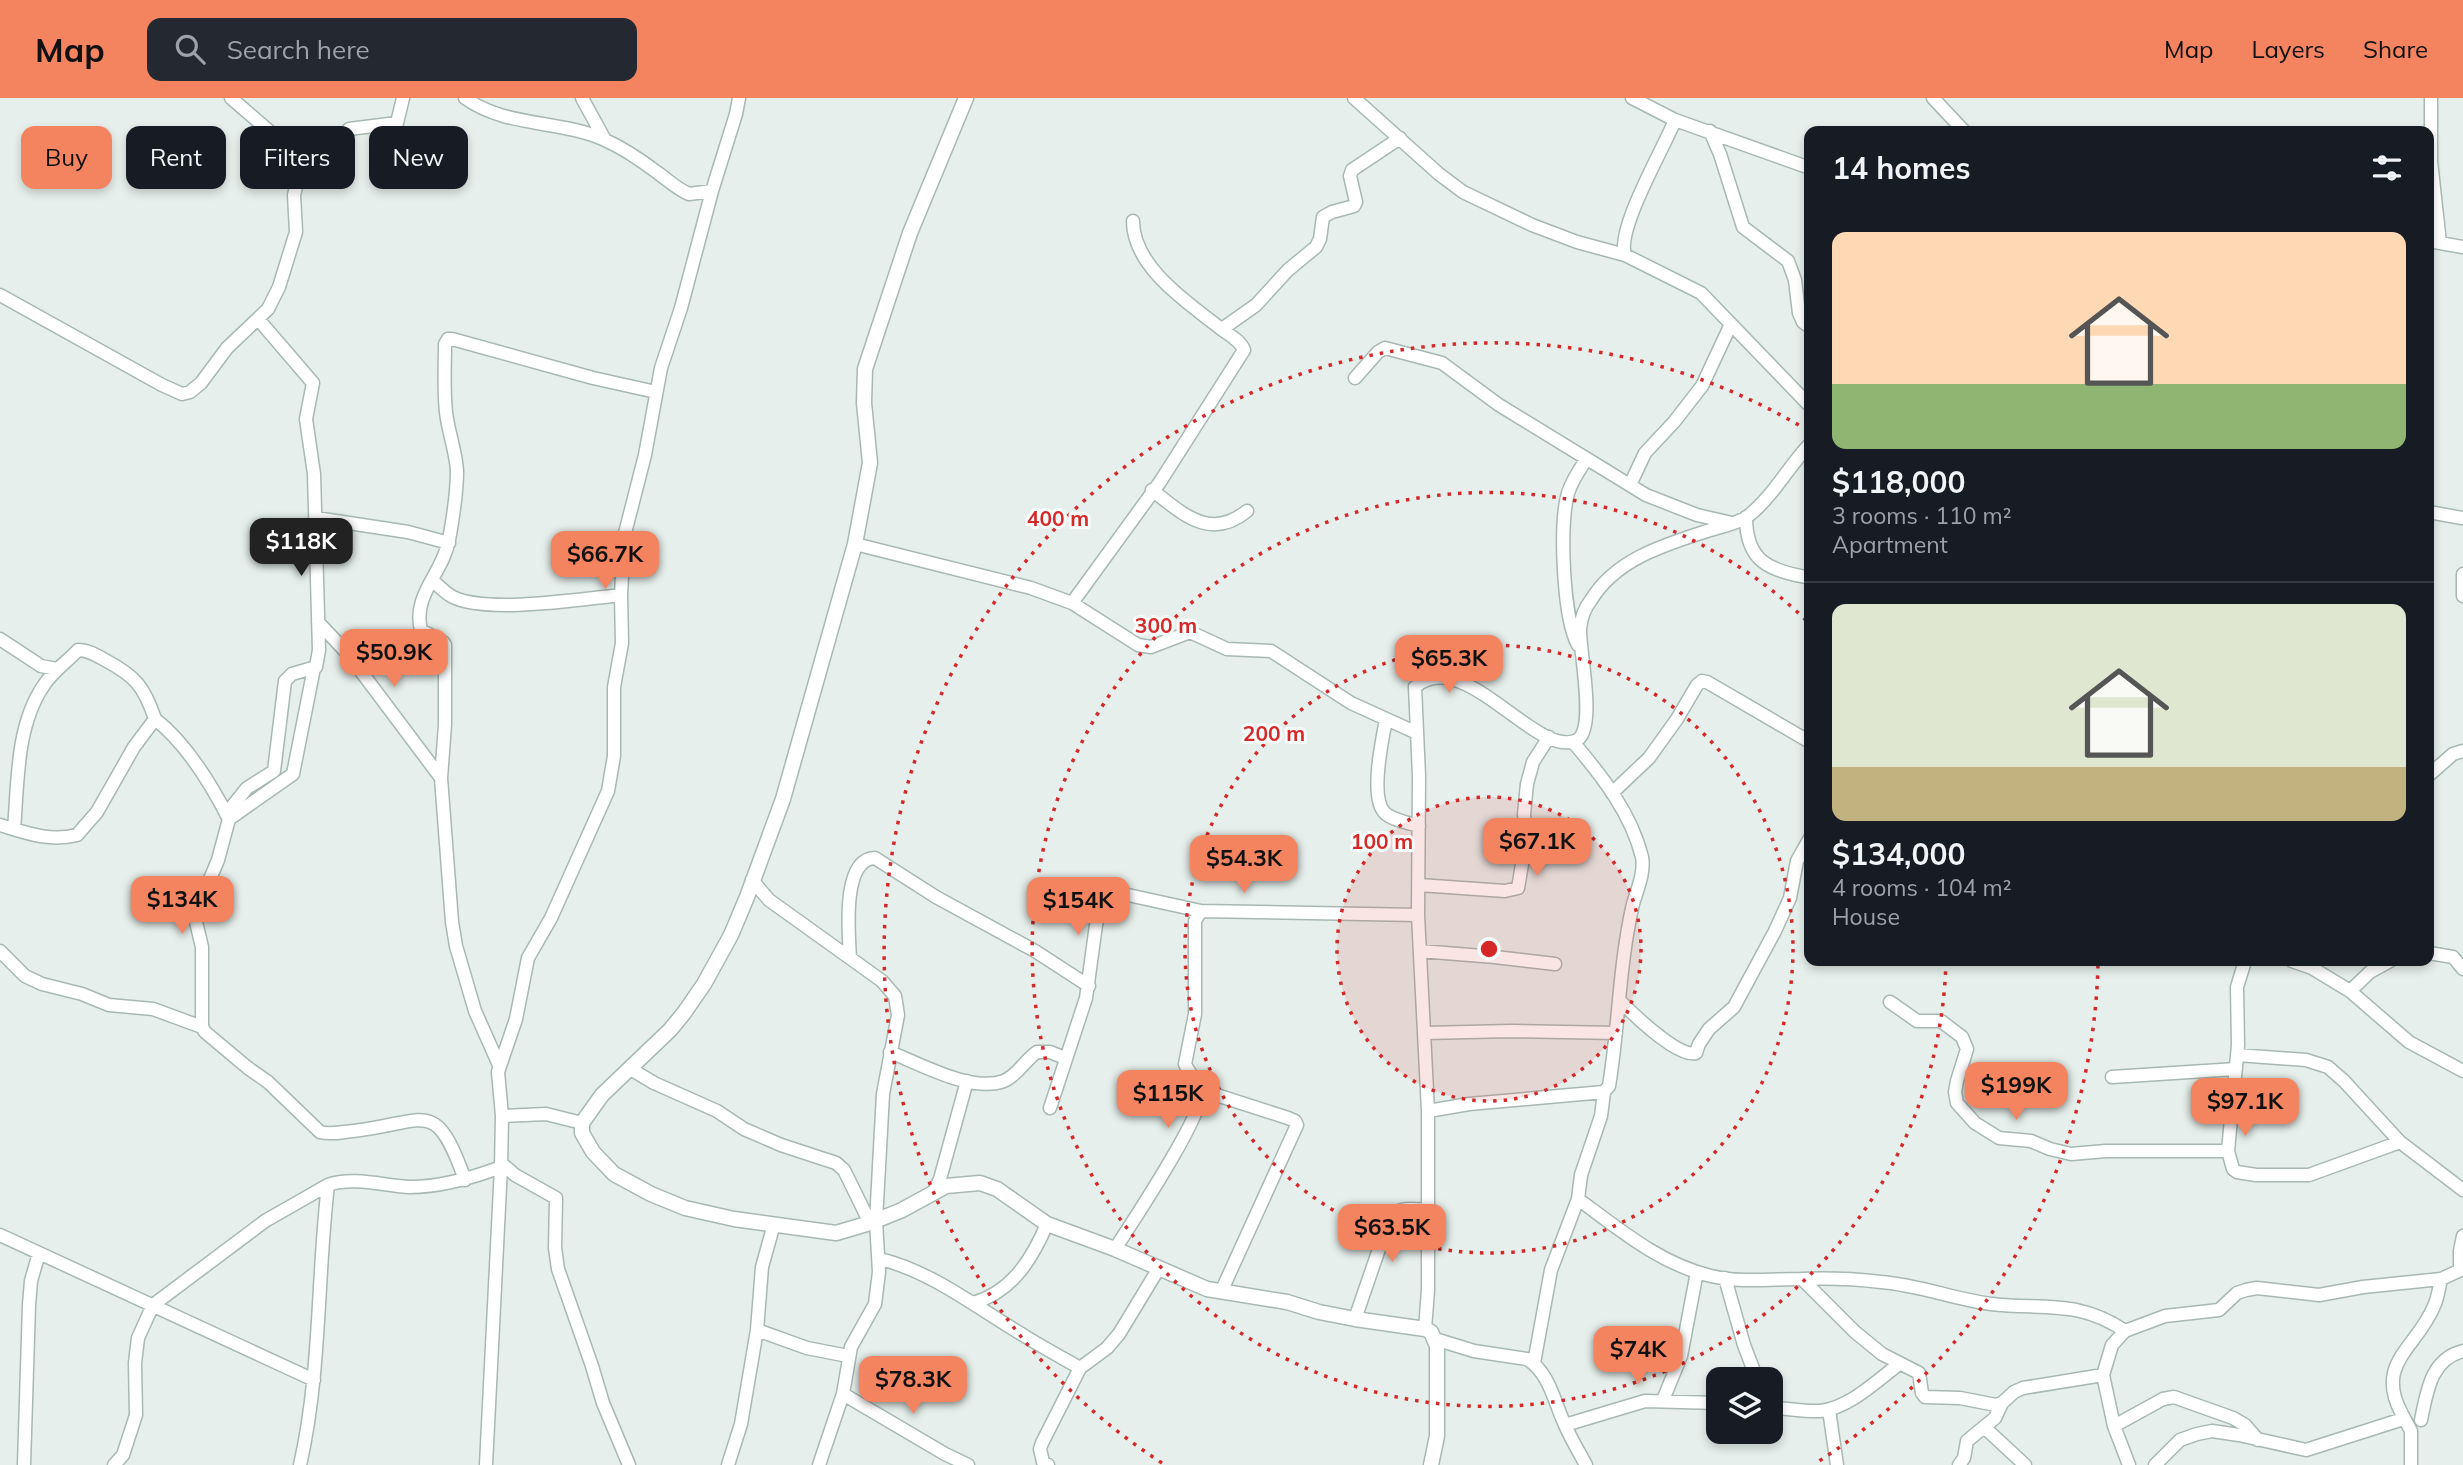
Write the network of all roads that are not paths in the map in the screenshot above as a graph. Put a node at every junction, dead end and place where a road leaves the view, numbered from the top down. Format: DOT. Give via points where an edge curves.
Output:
graph roads {
  1 [pos="231,98"];
  2 [pos="403,98"];
  3 [pos="465,98"];
  4 [pos="582,98"];
  5 [pos="738,98"];
  6 [pos="966,98"];
  7 [pos="1354,98"];
  8 [pos="1632,98"];
  9 [pos="1933,98"];
  10 [pos="2431,98"];
  11 [pos="1675,120"];
  12 [pos="263,126"];
  13 [pos="1960,126"];
  14 [pos="2431,126"];
  15 [pos="355,128"];
  16 [pos="1710,131"];
  17 [pos="1399,138"];
  18 [pos="605,140"];
  19 [pos="1804,166"];
  20 [pos="295,189"];
  21 [pos="712,191"];
  22 [pos="1133,221"];
  23 [pos="2434,242"];
  24 [pos="2463,247"];
  25 [pos="1625,255"];
  26 [pos="0,295"];
  27 [pos="258,319"];
  28 [pos="1804,323"];
  29 [pos="1731,324"];
  30 [pos="1222,330"];
  31 [pos="1355,378"];
  32 [pos="656,392"];
  33 [pos="1804,400"];
  34 [pos="1804,451"];
  35 [pos="1586,460"];
  36 [pos="1630,485"];
  37 [pos="1152,490"];
  38 [pos="1248,511"];
  39 [pos="2434,513"];
  40 [pos="1746,517"];
  41 [pos="316,518"];
  42 [pos="2462,519"];
  43 [pos="1732,523"];
  44 [pos="449,543"];
  45 [pos="855,544"];
  46 [pos="2463,574"];
  47 [pos="1804,577"];
  48 [pos="432,580"];
  49 [pos="621,595"];
  50 [pos="2463,596"];
  51 [pos="1072,603"];
  52 [pos="318,622"];
  53 [pos="0,639"];
  54 [pos="1581,652"];
  55 [pos="314,668"];
  56 [pos="57,669"];
  57 [pos="155,719"];
  58 [pos="1386,720"];
  59 [pos="1417,733"];
  60 [pos="1549,737"];
  61 [pos="1804,739"];
  62 [pos="1573,742"];
  63 [pos="2463,751"];
  64 [pos="2434,771"];
  65 [pos="441,778"];
  66 [pos="1612,793"];
  67 [pos="227,817"];
  68 [pos="0,825"];
  69 [pos="1419,826"];
  70 [pos="14,829"];
  71 [pos="1804,849"];
  72 [pos="752,880"];
  73 [pos="1419,885"];
  74 [pos="1201,911"];
  75 [pos="1418,915"];
  76 [pos="0,951"];
  77 [pos="1420,951"];
  78 [pos="2434,954"];
  79 [pos="850,958"];
  80 [pos="1555,964"];
  81 [pos="2243,966"];
  82 [pos="2306,966"];
  83 [pos="2381,966"];
  84 [pos="2463,969"];
  85 [pos="1088,986"];
  86 [pos="2350,991"];
  87 [pos="1620,1001"];
  88 [pos="1890,1002"];
  89 [pos="202,1027"];
  90 [pos="1424,1033"];
  91 [pos="1616,1033"];
  92 [pos="890,1052"];
  93 [pos="2236,1055"];
  94 [pos="1065,1058"];
  95 [pos="499,1065"];
  96 [pos="629,1068"];
  97 [pos="2235,1069"];
  98 [pos="2463,1072"];
  99 [pos="2112,1077"];
  100 [pos="967,1081"];
  101 [pos="1200,1090"];
  102 [pos="1604,1092"];
  103 [pos="1050,1108"];
  104 [pos="1428,1111"];
  105 [pos="502,1116"];
  106 [pos="582,1123"];
  107 [pos="2400,1142"];
  108 [pos="2228,1151"];
  109 [pos="501,1165"];
  110 [pos="465,1180"];
  111 [pos="328,1185"];
  112 [pos="2463,1191"];
  113 [pos="934,1192"];
  114 [pos="1577,1199"];
  115 [pos="1429,1210"];
  116 [pos="873,1222"];
  117 [pos="774,1224"];
  118 [pos="1048,1224"];
  119 [pos="0,1235"];
  120 [pos="2463,1236"];
  121 [pos="1115,1249"];
  122 [pos="39,1253"];
  123 [pos="880,1259"];
  124 [pos="1159,1268"];
  125 [pos="2462,1269"];
  126 [pos="1697,1272"];
  127 [pos="1725,1278"];
  128 [pos="1802,1279"];
  129 [pos="2441,1279"];
  130 [pos="1222,1292"];
  131 [pos="973,1303"];
  132 [pos="153,1305"];
  133 [pos="1356,1319"];
  134 [pos="757,1330"];
  135 [pos="2124,1331"];
  136 [pos="1430,1334"];
  137 [pos="2463,1350"];
  138 [pos="848,1356"];
  139 [pos="1534,1363"];
  140 [pos="1899,1364"];
  141 [pos="1080,1367"];
  142 [pos="1753,1367"];
  143 [pos="2103,1375"];
  144 [pos="314,1380"];
  145 [pos="843,1394"];
  146 [pos="1663,1400"];
  147 [pos="1706,1402"];
  148 [pos="2002,1403"];
  149 [pos="1783,1405"];
  150 [pos="1783,1408"];
  151 [pos="1787,1408"];
  152 [pos="1829,1410"];
  153 [pos="2402,1415"];
  154 [pos="2421,1420"];
  155 [pos="1565,1425"];
  156 [pos="2114,1426"];
  157 [pos="1984,1427"];
  158 [pos="2258,1440"];
  159 [pos="1044,1464"];
  160 [pos="24,1465"];
  161 [pos="114,1465"];
  162 [pos="300,1465"];
  163 [pos="486,1465"];
  164 [pos="629,1465"];
  165 [pos="729,1465"];
  166 [pos="819,1465"];
  167 [pos="968,1465"];
  168 [pos="1431,1465"];
  169 [pos="1586,1465"];
  170 [pos="1837,1465"];
  171 [pos="1959,1465"];
  172 [pos="2025,1465"];
  173 [pos="2129,1465"];
  174 [pos="2155,1465"];
  175 [pos="2412,1465"];
  1 -- 12 [label="street"];
  2 -- 15 [label="street" via="397,123"];
  3 -- 18 [label="street" via="506,116"];
  4 -- 18 [label="street"];
  5 -- 21 [label="street"];
  6 -- 45 [label="street" via="910,233 863,375 870,463"];
  7 -- 17 [label="street"];
  8 -- 11 [label="street"];
  9 -- 13 [label="street"];
  10 -- 14 [label="street"];
  11 -- 16 [label="street"];
  11 -- 25 [label="street" via="1631,218 1623,242"];
  16 -- 19 [label="street"];
  16 -- 28 [label="street" via="1742,224 1788,261"];
  17 -- 25 [label="street" via="1463,192 1566,238"];
  17 -- 30 [label="street" via="1351,172 1356,202 1323,217 1317,247 1287,270 1256,305"];
  18 -- 21 [label="street" via="683,191 692,195"];
  20 -- 27 [label="street" via="296,232 275,297"];
  21 -- 32 [label="street"];
  22 -- 30 [label="street" via="1142,251 1164,282"];
  23 -- 24 [label="street"];
  25 -- 29 [label="street" via="1701,293"];
  26 -- 27 [label="street" via="182,394 201,383 227,348"];
  27 -- 41 [label="street" via="313,383 306,419"];
  29 -- 33 [label="street"];
  29 -- 36 [label="street" via="1702,386 1645,453"];
  30 -- 37 [label="street" via="1244,351"];
  31 -- 35 [label="street" via="1385,348 1442,363"];
  32 -- 44 [label="street" via="448,339 446,410 457,474"];
  32 -- 49 [label="street" via="624,537"];
  34 -- 40 [label="street"];
  35 -- 36 [label="street"];
  35 -- 54 [label="street" via="1568,493 1565,509 1565,586 1573,637"];
  36 -- 43 [label="street" via="1697,515"];
  37 -- 38 [label="street" via="1189,518 1209,526 1230,522"];
  37 -- 51 [label="street"];
  39 -- 42 [label="street"];
  40 -- 43 [label="street"];
  40 -- 47 [label="street" via="1747,540 1766,566"];
  41 -- 44 [label="street"];
  41 -- 52 [label="street"];
  43 -- 54 [label="street" via="1656,548 1618,571 1592,597 1583,614"];
  44 -- 48 [label="street"];
  45 -- 51 [label="street" via="1031,588"];
  45 -- 72 [label="street" via="783,799"];
  46 -- 50 [label="street"];
  48 -- 49 [label="street" via="453,597 481,603 540,604"];
  48 -- 65 [label="street" via="420,603 420,614 421,630 445,645"];
  49 -- 95 [label="street" via="622,643 614,687 614,756 608,791 528,958 516,1020"];
  51 -- 58 [label="street" via="1146,647 1190,632 1227,649 1270,651"];
  52 -- 55 [label="street"];
  52 -- 65 [label="street" via="348,654"];
  53 -- 56 [label="street" via="41,666"];
  54 -- 62 [label="street" via="1586,719 1583,736"];
  55 -- 67 [label="street" via="293,773"];
  55 -- 67 [label="street" via="292,674 285,681 274,771 247,788"];
  56 -- 57 [label="street" via="78,650 92,653 138,681"];
  56 -- 70 [label="street" via="37,696 23,737"];
  57 -- 67 [label="street" via="178,741"];
  57 -- 70 [label="street" via="82,831 54,838"];
  58 -- 59 [label="street"];
  58 -- 69 [label="street" via="1379,800 1386,814"];
  59 -- 60 [label="street" via="1415,687 1427,678 1440,677 1473,688"];
  59 -- 69 [label="street"];
  60 -- 62 [label="street"];
  60 -- 73 [label="street" via="1527,784 1526,841 1518,888"];
  61 -- 66 [label="street" via="1702,681 1649,758"];
  62 -- 66 [label="street"];
  63 -- 64 [label="street"];
  65 -- 95 [label="street" via="456,946 475,1011"];
  66 -- 87 [label="street" via="1630,826 1643,866 1629,926"];
  67 -- 89 [label="street" via="218,860 195,919 202,947"];
  68 -- 70 [label="street"];
  69 -- 73 [label="street"];
  71 -- 87 [label="street" via="1776,931 1734,1007 1709,1029 1696,1053 1689,1054 1658,1035"];
  72 -- 79 [label="street" via="769,900"];
  72 -- 96 [label="street" via="731,935 704,984 670,1030"];
  73 -- 75 [label="street"];
  74 -- 75 [label="street"];
  74 -- 85 [label="street" via="1119,892 1105,894 1100,901"];
  74 -- 101 [label="street" via="1195,921 1195,1014 1185,1064"];
  75 -- 77 [label="street"];
  76 -- 89 [label="street" via="25,976 42,984 109,1005 160,1011"];
  77 -- 80 [label="street"];
  77 -- 90 [label="street"];
  78 -- 84 [label="street" via="2452,957"];
  79 -- 85 [label="street" via="852,881 862,864 875,858"];
  79 -- 92 [label="street" via="895,996 898,1015"];
  81 -- 93 [label="street" via="2237,987"];
  82 -- 86 [label="street"];
  83 -- 86 [label="street"];
  85 -- 94 [label="street"];
  86 -- 98 [label="street" via="2400,1036"];
  87 -- 91 [label="street"];
  88 -- 108 [label="street" via="1910,1018 1941,1021 1962,1037 1967,1049 1956,1097 1963,1112 1989,1134 2071,1154"];
  89 -- 110 [label="street" via="320,1132 411,1121 435,1123 455,1152"];
  90 -- 91 [label="street"];
  90 -- 104 [label="street"];
  91 -- 102 [label="street" via="1609,1086"];
  92 -- 100 [label="street"];
  92 -- 116 [label="street"];
  93 -- 97 [label="street"];
  93 -- 107 [label="street" via="2305,1059 2328,1068"];
  94 -- 100 [label="street" via="1037,1052 1004,1081"];
  94 -- 103 [label="street"];
  95 -- 105 [label="street"];
  96 -- 106 [label="street"];
  96 -- 116 [label="street" via="744,1129 836,1163"];
  97 -- 99 [label="street"];
  97 -- 108 [label="street"];
  100 -- 113 [label="street"];
  101 -- 121 [label="street" via="1200,1104 1186,1132"];
  101 -- 130 [label="street" via="1288,1118 1297,1125"];
  102 -- 104 [label="street"];
  102 -- 114 [label="street"];
  104 -- 115 [label="street"];
  105 -- 106 [label="street" via="546,1114"];
  105 -- 109 [label="street"];
  106 -- 117 [label="street" via="582,1133 607,1167 650,1194 685,1208"];
  107 -- 108 [label="street" via="2298,1177 2237,1172"];
  107 -- 112 [label="street"];
  109 -- 110 [label="street"];
  109 -- 163 [label="street"];
  109 -- 164 [label="street" via="556,1198 558,1269"];
  110 -- 111 [label="street" via="414,1187 357,1182"];
  111 -- 132 [label="street" via="265,1221"];
  111 -- 144 [label="street"];
  113 -- 116 [label="street"];
  113 -- 118 [label="street" via="954,1184 979,1183 997,1189"];
  114 -- 126 [label="street" via="1654,1253"];
  114 -- 139 [label="street" via="1551,1270"];
  115 -- 133 [label="street" via="1403,1209 1390,1217"];
  115 -- 136 [label="street"];
  116 -- 117 [label="street" via="836,1233"];
  116 -- 123 [label="street"];
  117 -- 134 [label="street" via="762,1267"];
  118 -- 121 [label="street"];
  118 -- 131 [label="street" via="1009,1284"];
  119 -- 122 [label="street"];
  120 -- 125 [label="street"];
  121 -- 124 [label="street"];
  122 -- 132 [label="street"];
  122 -- 160 [label="street" via="29,1305"];
  123 -- 131 [label="street"];
  123 -- 138 [label="street" via="875,1304"];
  124 -- 130 [label="street"];
  124 -- 141 [label="street" via="1119,1334"];
  125 -- 129 [label="street"];
  126 -- 127 [label="street"];
  126 -- 146 [label="street" via="1681,1356"];
  127 -- 128 [label="street"];
  127 -- 142 [label="street"];
  128 -- 135 [label="street" via="1886,1282 1994,1304 2060,1306 2098,1316"];
  128 -- 140 [label="street" via="1854,1332"];
  129 -- 135 [label="street" via="2319,1295 2257,1288 2237,1293 2219,1310 2165,1316"];
  129 -- 153 [label="street" via="2434,1308 2394,1373 2393,1394"];
  130 -- 133 [label="street"];
  131 -- 141 [label="street"];
  132 -- 144 [label="street"];
  132 -- 161 [label="street" via="138,1338 136,1415 123,1455"];
  133 -- 136 [label="street"];
  134 -- 138 [label="street" via="807,1348"];
  134 -- 165 [label="street"];
  135 -- 143 [label="street" via="2112,1345"];
  136 -- 139 [label="street" via="1474,1350"];
  136 -- 168 [label="street" via="1437,1436"];
  137 -- 154 [label="street" via="2437,1366"];
  138 -- 145 [label="street"];
  139 -- 155 [label="street" via="1545,1377"];
  140 -- 148 [label="street" via="1919,1373 1925,1398"];
  140 -- 152 [label="street" via="1857,1396"];
  141 -- 159 [label="street" via="1042,1443"];
  143 -- 148 [label="street" via="2023,1388"];
  143 -- 156 [label="street"];
  144 -- 162 [label="street"];
  145 -- 166 [label="street"];
  145 -- 167 [label="street"];
  146 -- 147 [label="street"];
  146 -- 155 [label="street"];
  148 -- 157 [label="street"];
  149 -- 151 [label="street"];
  150 -- 151 [label="street"];
  151 -- 152 [label="street"];
  152 -- 170 [label="street"];
  153 -- 158 [label="street" via="2400,1420 2306,1450"];
  153 -- 175 [label="street" via="2411,1431"];
  155 -- 169 [label="street"];
  156 -- 158 [label="street" via="2174,1397 2232,1418"];
  156 -- 173 [label="street"];
  157 -- 171 [label="street" via="1967,1441"];
  157 -- 172 [label="street"];
  158 -- 174 [label="street" via="2220,1432 2197,1434 2179,1440"];
}
